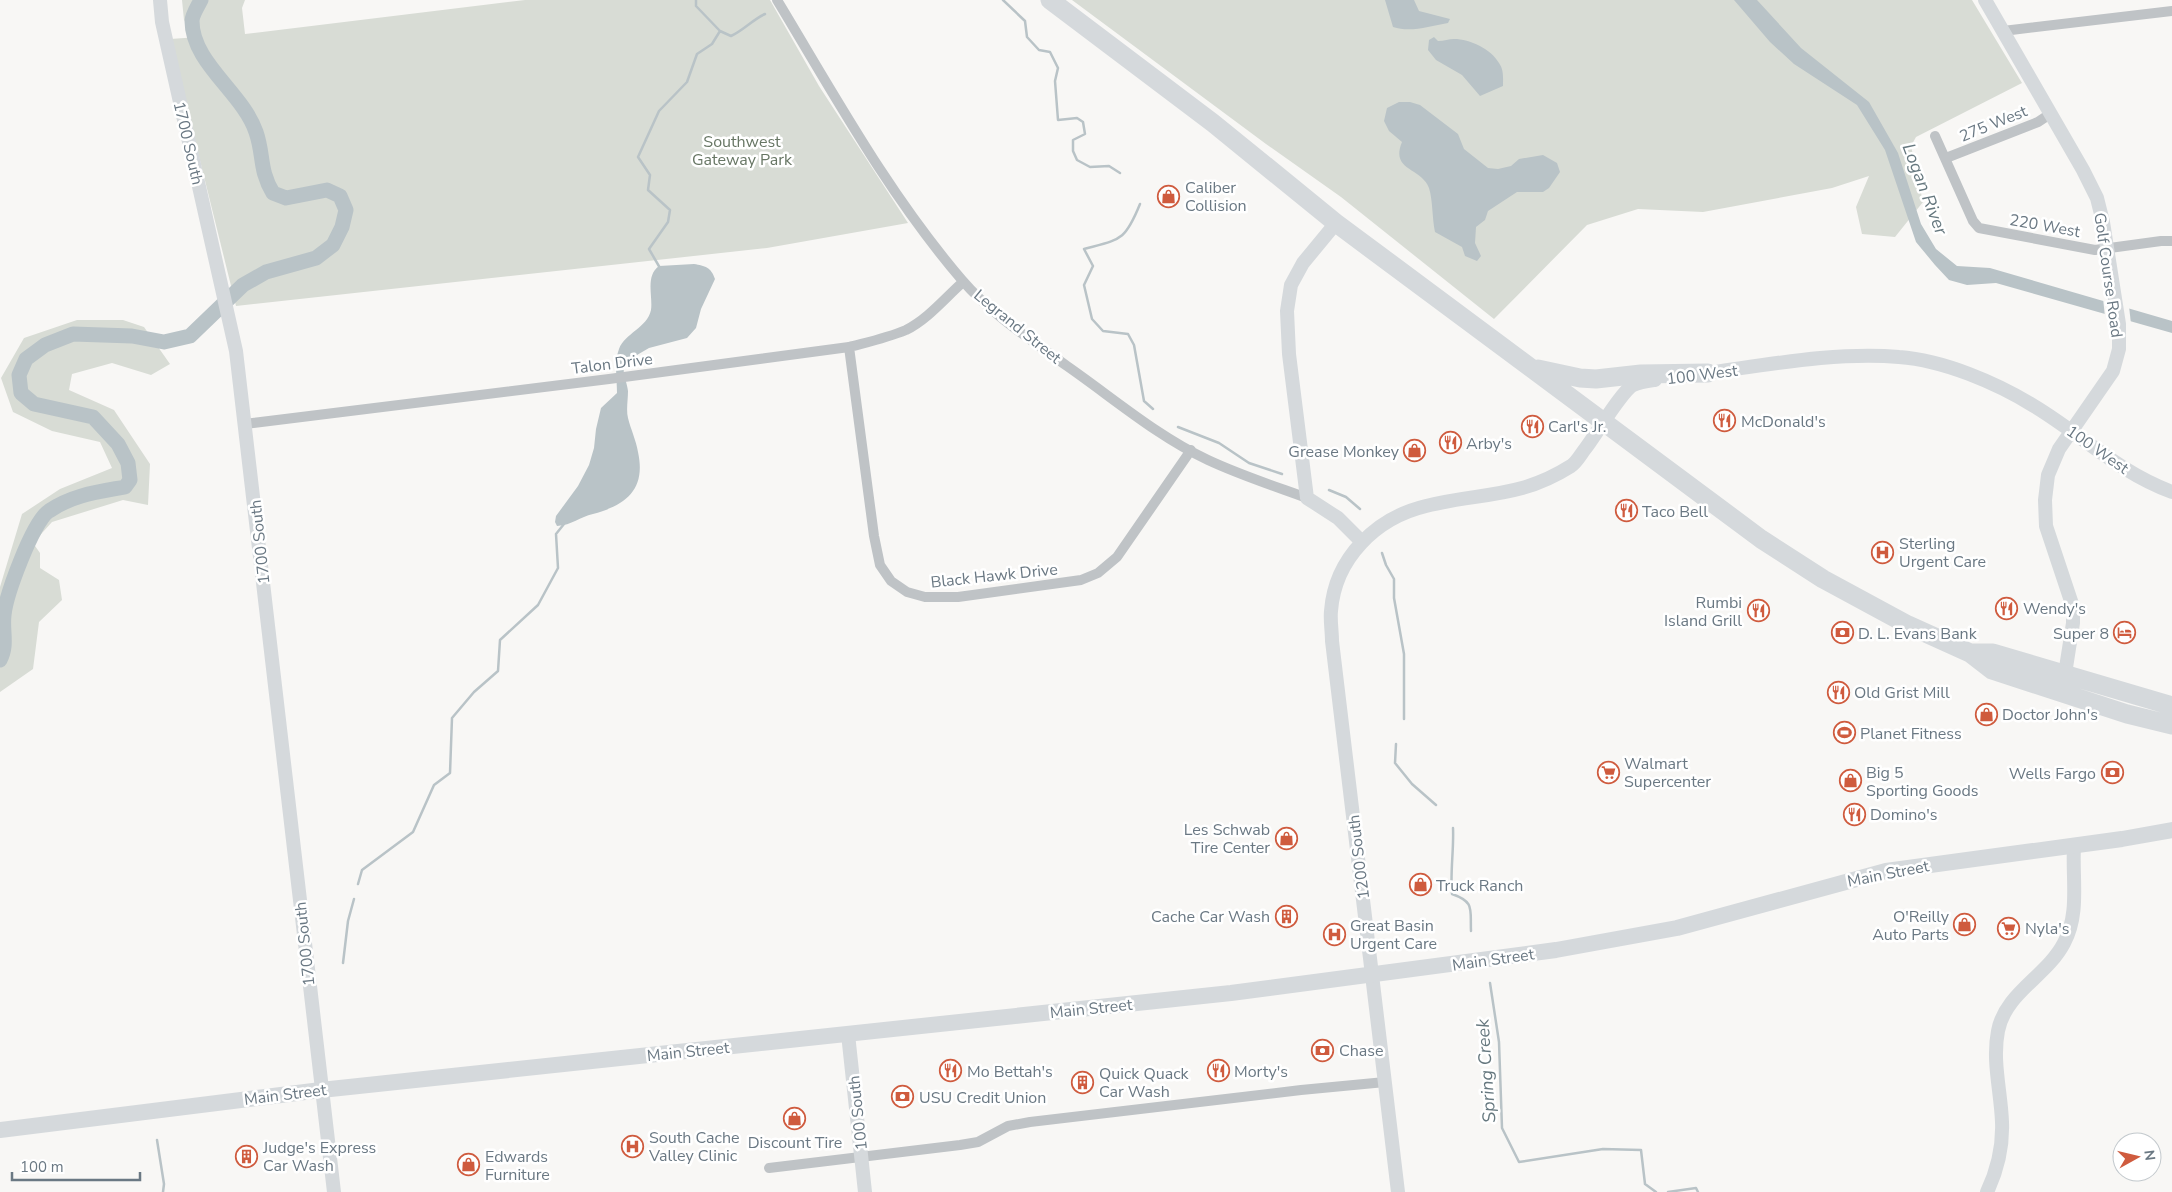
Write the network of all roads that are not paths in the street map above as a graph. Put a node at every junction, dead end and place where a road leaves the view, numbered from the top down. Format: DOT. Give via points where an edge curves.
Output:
graph roads {
  1 [pos="160,0"];
  2 [pos="777,0"];
  3 [pos="1050,0"];
  4 [pos="1985,0"];
  5 [pos="2172,11"];
  6 [pos="2003,31"];
  7 [pos="2050,114"];
  8 [pos="1935,136"];
  9 [pos="1946,158"];
  10 [pos="1336,223"];
  11 [pos="2172,241"];
  12 [pos="2107,249"];
  13 [pos="963,282"];
  14 [pos="849,347"];
  15 [pos="1530,367"];
  16 [pos="1708,373"];
  17 [pos="1605,422"];
  18 [pos="245,424"];
  19 [pos="2071,431"];
  20 [pos="1191,450"];
  21 [pos="2172,492"];
  22 [pos="1307,498"];
  23 [pos="1361,541"];
  24 [pos="1332,641"];
  25 [pos="1970,653"];
  26 [pos="2065,674"];
  27 [pos="2172,706"];
  28 [pos="2172,724"];
  29 [pos="2172,830"];
  30 [pos="2074,846"];
  31 [pos="1373,975"];
  32 [pos="848,1034"];
  33 [pos="1385,1082"];
  34 [pos="321,1090"];
  35 [pos="0,1130"];
  36 [pos="862,1157"];
  37 [pos="769,1168"];
  38 [pos="334,1192"];
  39 [pos="865,1192"];
  40 [pos="1398,1192"];
  41 [pos="1987,1192"];
  1 -- 18 [label="street, 1700 South" via="162,22 236,351"];
  2 -- 13 [label="street, Legrand Street" via="919,228"];
  3 -- 10 [label="highway"];
  4 -- 6 [label="street, Golf Course Road"];
  5 -- 6 [label="street"];
  6 -- 7 [label="street, Golf Course Road"];
  7 -- 9 [label="street, 275 West" via="2038,122"];
  7 -- 12 [label="street, Golf Course Road" via="2096,198"];
  8 -- 9 [label="street"];
  9 -- 12 [label="street, 220 West" via="1972,221 1978,228 2095,250"];
  10 -- 15 [label="highway"];
  10 -- 22 [label="street" via="1303,263 1291,285 1287,310"];
  11 -- 12 [label="street, 220 West"];
  12 -- 19 [label="street, Golf Course Road" via="2119,324 2119,349 2113,371"];
  13 -- 14 [label="street, Talon Drive" via="907,329"];
  13 -- 20 [label="street, Legrand Street" via="1016,329 1140,420"];
  14 -- 18 [label="street, Talon Drive"];
  14 -- 20 [label="street, Black Hawk Drive" via="880,565 891,581 907,592 925,598 1066,583 1098,574 1117,557"];
  15 -- 16 [label="highway" via="1588,379"];
  15 -- 17 [label="highway"];
  16 -- 17 [label="street, 100 West" via="1644,381 1632,386"];
  16 -- 19 [label="street, 100 West" via="1859,356 1900,357 1944,366 2003,389 2034,405"];
  17 -- 23 [label="street, 100 West" via="1574,464 1553,477 1503,494 1407,511 1384,523"];
  17 -- 25 [label="highway" via="1761,539 1823,579 1908,625"];
  18 -- 34 [label="street, 1700 South"];
  19 -- 21 [label="street, 100 West" via="2114,463"];
  19 -- 26 [label="street, Golf Course Road" via="2053,461 2044,500 2046,526 2073,607"];
  20 -- 22 [label="street, Legrand Street" via="1207,460"];
  22 -- 23 [label="street, Legrand Street" via="1338,518"];
  23 -- 24 [label="street, 100 West" via="1336,582 1331,610"];
  24 -- 31 [label="street, 1200 South"];
  25 -- 26 [label="highway" via="1993,653"];
  25 -- 28 [label="highway" via="1992,670 2127,714"];
  26 -- 27 [label="highway"];
  29 -- 30 [label="main road, Main Street"];
  30 -- 31 [label="main road, Main Street" via="1886,871 1677,928 1556,950"];
  30 -- 41 [label="street" via="2072,925 2052,960 2005,1012 1998,1029 1996,1047 2002,1124 1998,1159"];
  31 -- 32 [label="main road, Main Street"];
  31 -- 33 [label="street, 1200 South"];
  32 -- 34 [label="main road, Main Street"];
  32 -- 36 [label="street, 100 South"];
  33 -- 36 [label="street" via="1030,1122 1008,1126 978,1142"];
  33 -- 40 [label="street, 1200 South"];
  34 -- 35 [label="main road, Main Street"];
  34 -- 38 [label="street, 1700 South"];
  36 -- 37 [label="street"];
  36 -- 39 [label="street, 100 South"];
}
